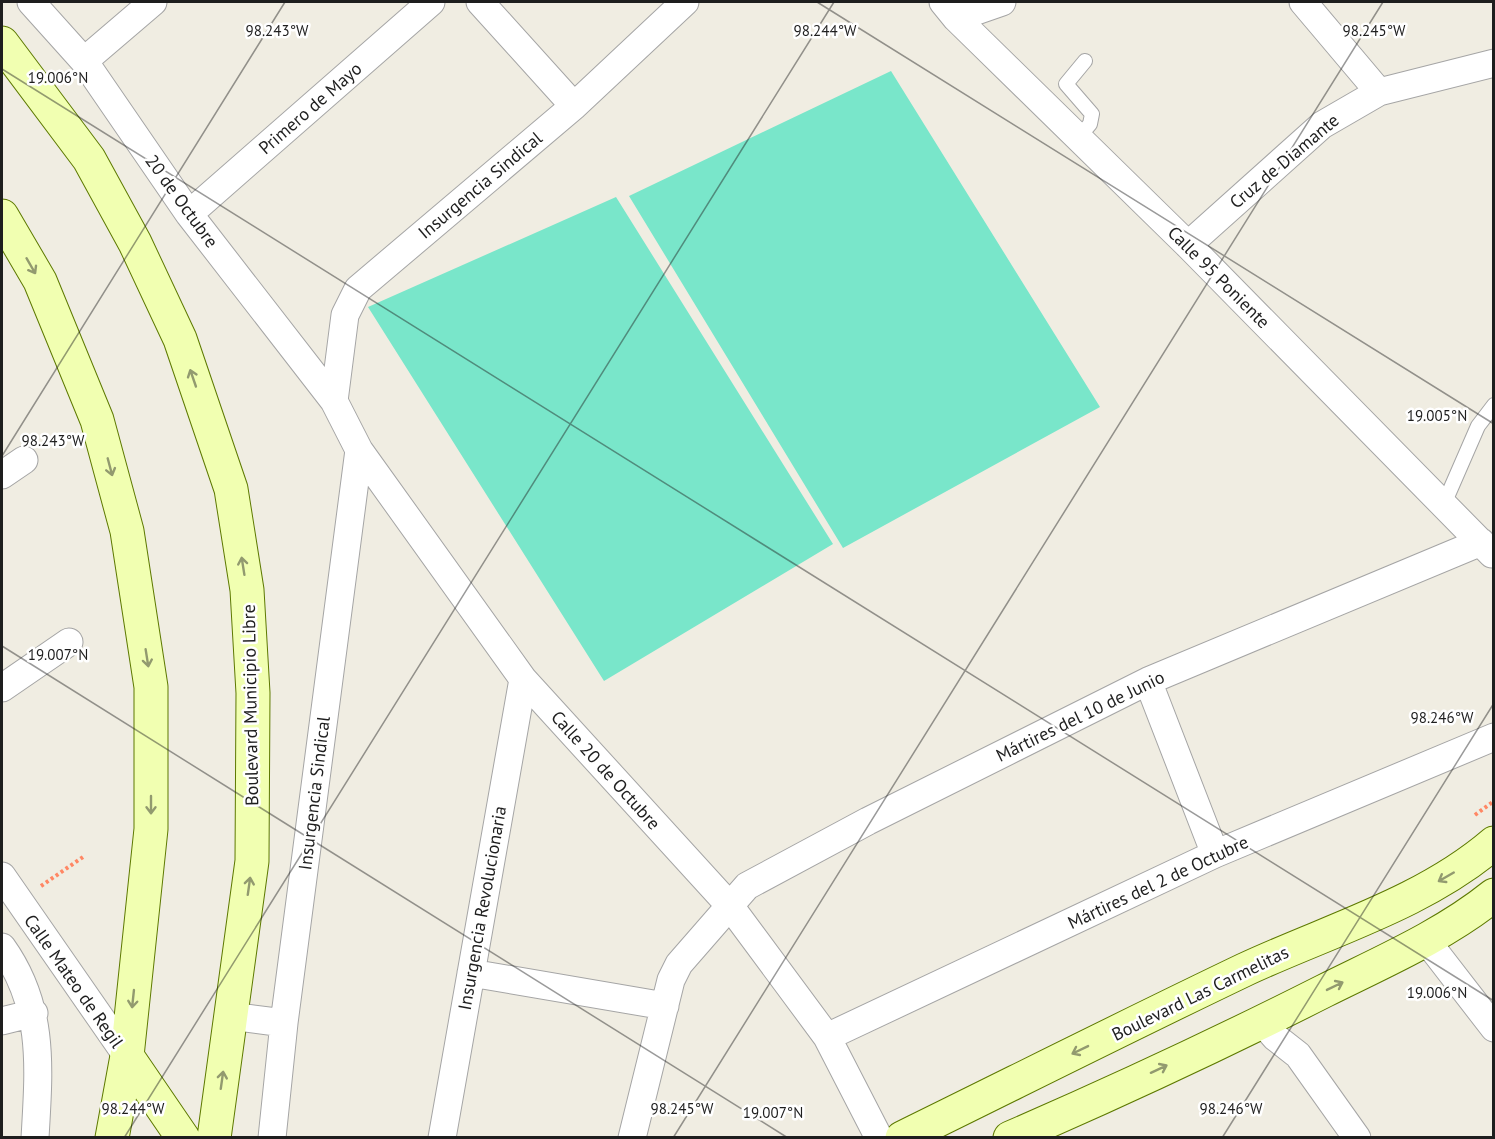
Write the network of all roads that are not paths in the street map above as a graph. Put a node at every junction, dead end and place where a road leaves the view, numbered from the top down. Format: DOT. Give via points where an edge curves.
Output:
graph roads {
  1 [pos="31,2"];
  2 [pos="153,2"];
  3 [pos="431,2"];
  4 [pos="480,2"];
  5 [pos="685,2"];
  6 [pos="1002,2"];
  7 [pos="1303,2"];
  8 [pos="949,10"];
  9 [pos="2,44"];
  10 [pos="84,61"];
  11 [pos="1085,61"];
  12 [pos="1494,63"];
  13 [pos="1380,92"];
  14 [pos="574,106"];
  15 [pos="1078,138"];
  16 [pos="189,214"];
  17 [pos="2,216"];
  18 [pos="1188,245"];
  19 [pos="334,401"];
  20 [pos="1494,405"];
  21 [pos="359,450"];
  22 [pos="24,460"];
  23 [pos="2,475"];
  24 [pos="1444,504"];
  25 [pos="1487,549"];
  26 [pos="69,642"];
  27 [pos="523,679"];
  28 [pos="1148,681"];
  29 [pos="2,688"];
  30 [pos="1494,737"];
  31 [pos="1494,843"];
  32 [pos="1215,854"];
  33 [pos="2,876"];
  34 [pos="1494,895"];
  35 [pos="730,906"];
  36 [pos="1426,940"];
  37 [pos="2,947"];
  38 [pos="471,973"];
  39 [pos="1202,991"];
  40 [pos="665,1006"];
  41 [pos="34,1013"];
  42 [pos="231,1016"];
  43 [pos="2,1021"];
  44 [pos="1262,1022"];
  45 [pos="284,1023"];
  46 [pos="1494,1028"];
  47 [pos="827,1037"];
  48 [pos="1225,1038"];
  49 [pos="127,1056"];
  50 [pos="119,1131"];
  51 [pos="1020,1135"];
  52 [pos="35,1137"];
  53 [pos="183,1137"];
  54 [pos="214,1137"];
  55 [pos="272,1137"];
  56 [pos="442,1137"];
  57 [pos="632,1137"];
  58 [pos="879,1137"];
  59 [pos="902,1137"];
  60 [pos="1357,1137"];
  1 -- 10 [label="street, 20 de Octubre"];
  2 -- 10 [label="street"];
  3 -- 16 [label="street, Primero de Mayo"];
  4 -- 14 [label="street"];
  5 -- 14 [label="street, Insurgencia Sindical"];
  6 -- 8 [label="street"];
  7 -- 13 [label="street"];
  8 -- 15 [label="street, Calle 95 Poniente"];
  42 -- 9 [label="main road, Boulevard Municipio Libre, one-way" via="252,861 253,693 247,590 231,489 180,339 135,243 89,159"];
  10 -- 16 [label="street, 20 de Octubre"];
  11 -- 15 [label="lane" via="1066,84 1093,117"];
  12 -- 13 [label="street, Cruz de Diamante"];
  13 -- 18 [label="street, Cruz de Diamante" via="1322,125"];
  14 -- 19 [label="street, Insurgencia Sindical" via="358,289 345,315"];
  15 -- 18 [label="street, Calle 95 Poniente"];
  16 -- 19 [label="street, 20 de Octubre"];
  17 -- 49 [label="main road, one-way" via="40,281 97,420 127,531 151,687 151,829"];
  18 -- 24 [label="street, Calle 95 Poniente"];
  19 -- 21 [label="street, Calle 20 de Octubre"];
  20 -- 24 [label="lane" via="1478,426"];
  21 -- 27 [label="street, Calle 20 de Octubre"];
  21 -- 45 [label="street, Insurgencia Sindical"];
  22 -- 23 [label="street"];
  24 -- 25 [label="street, Calle 95 Poniente"];
  25 -- 28 [label="street, Mártires del 10 de Junio" via="1448,558"];
  26 -- 29 [label="street"];
  27 -- 35 [label="street, Calle 20 de Octubre"];
  27 -- 38 [label="street, Insurgencia Revolucionaria"];
  28 -- 32 [label="street"];
  28 -- 35 [label="street, Mártires del 10 de Junio" via="747,886"];
  30 -- 32 [label="street, Mártires del 2 de Octubre"];
  31 -- 39 [label="main road, Boulevard Las Carmelitas, one-way" via="1428,888"];
  32 -- 47 [label="street, Mártires del 2 de Octubre"];
  33 -- 49 [label="street, Calle Mateo de Regil"];
  34 -- 36 [label="main road" via="1465,918"];
  35 -- 40 [label="street, Mártires del 10 de Junio" via="679,964"];
  35 -- 47 [label="street, Calle 20 de Octubre"];
  44 -- 36 [label="main road, one-way"];
  36 -- 46 [label="street"];
  37 -- 41 [label="street"];
  38 -- 40 [label="street"];
  38 -- 56 [label="street, Insurgencia Revolucionaria"];
  39 -- 48 [label="main road"];
  39 -- 59 [label="main road, Boulevard Las Carmelitas, one-way"];
  40 -- 57 [label="street, Mártires del 10 de Junio"];
  41 -- 43 [label="street"];
  41 -- 52 [label="street" via="40,1066"];
  42 -- 45 [label="street"];
  54 -- 42 [label="main road, Boulevard Municipio Libre, one-way"];
  44 -- 48 [label="main road"];
  44 -- 60 [label="street" via="1298,1055"];
  45 -- 55 [label="street, Insurgencia Sindical"];
  47 -- 58 [label="street, Calle 20 de Octubre"];
  51 -- 48 [label="main road, one-way"];
  49 -- 50 [label="main road"];
  49 -- 53 [label="main road"];
}
